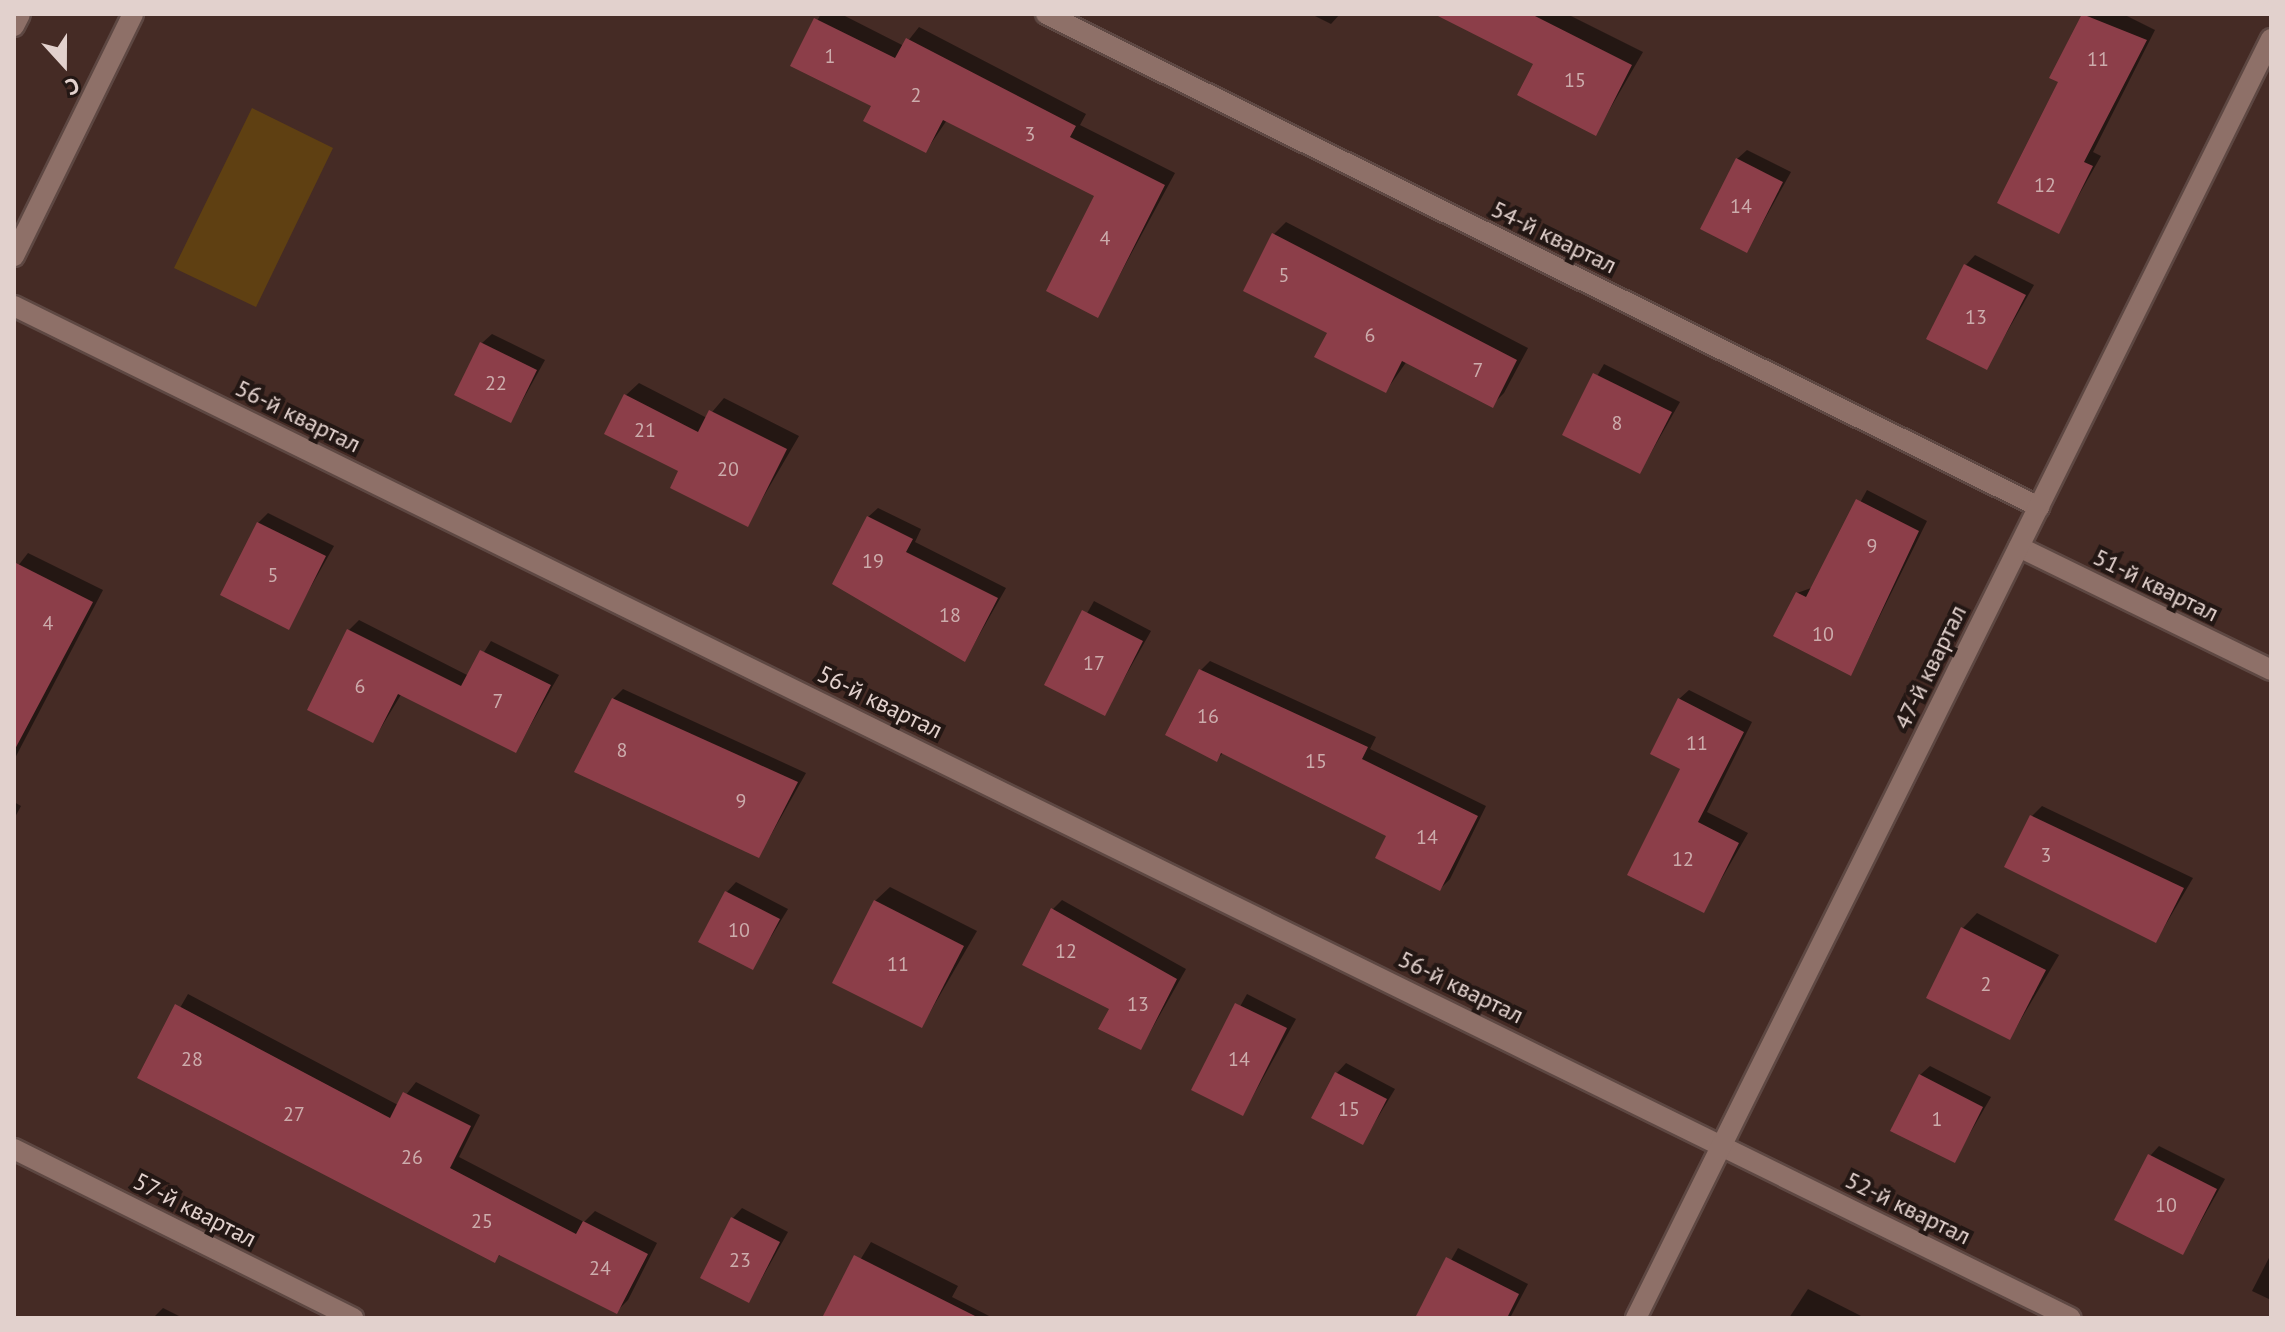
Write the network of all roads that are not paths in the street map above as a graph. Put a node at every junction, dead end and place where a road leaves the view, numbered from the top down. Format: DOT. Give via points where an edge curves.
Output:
graph roads {
  1 [pos="20,14"];
  2 [pos="133,14"];
  3 [pos="1046,14"];
  4 [pos="14,26"];
  5 [pos="2271,39"];
  6 [pos="14,256"];
  7 [pos="14,306"];
  8 [pos="2039,507"];
  9 [pos="2019,547"];
  10 [pos="2271,670"];
  11 [pos="1722,1144"];
  12 [pos="14,1149"];
  13 [pos="353,1318"];
  14 [pos="1636,1318"];
  15 [pos="2071,1318"];
  1 -- 4 [label="street"];
  2 -- 6 [label="street"];
  3 -- 8 [label="street, 54-й квартал"];
  5 -- 8 [label="street, 47-й квартал"];
  7 -- 11 [label="street, 56-й квартал"];
  8 -- 9 [label="street, 47-й квартал"];
  9 -- 10 [label="street, 51-й квартал"];
  9 -- 11 [label="street, 47-й квартал"];
  11 -- 14 [label="street, 47-й квартал"];
  11 -- 15 [label="street, 52-й квартал"];
  12 -- 13 [label="street, 57-й квартал"];
}
